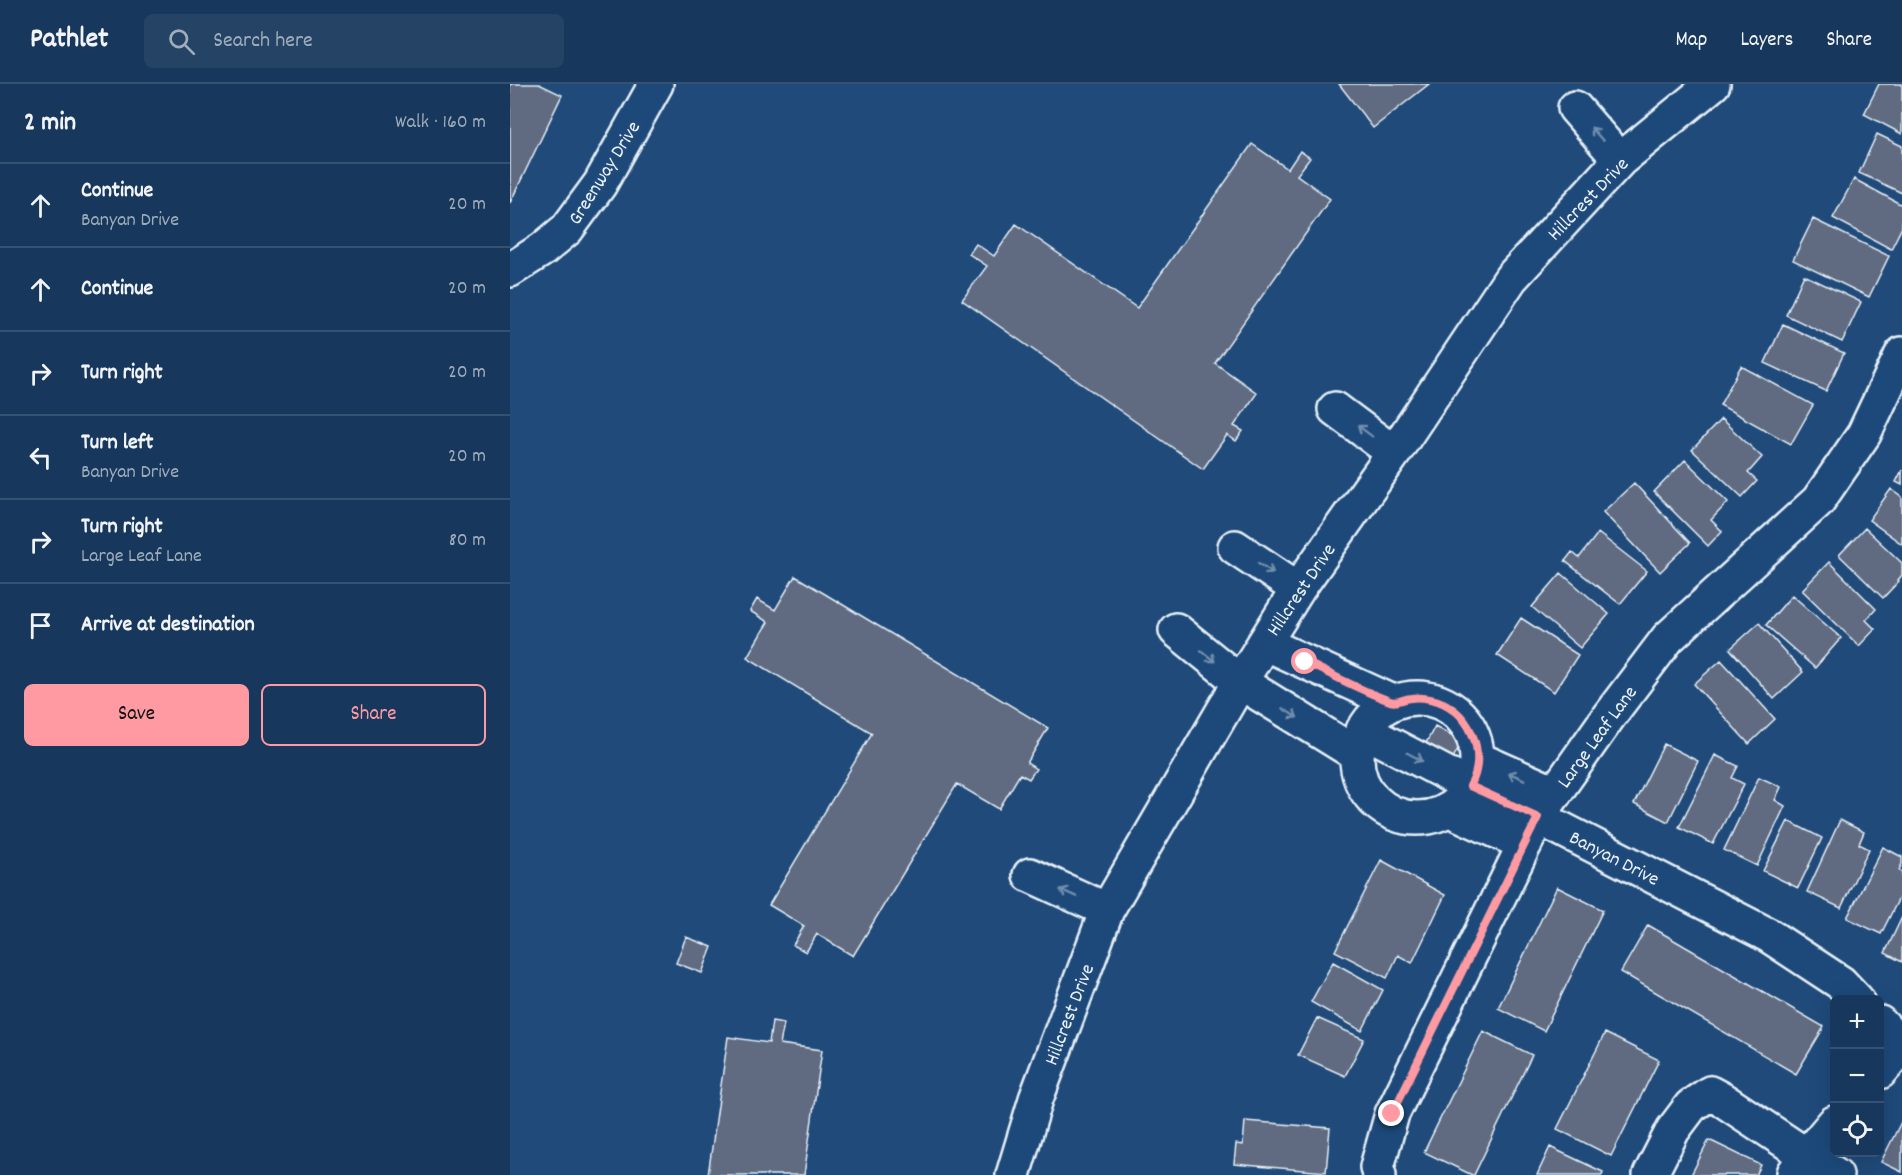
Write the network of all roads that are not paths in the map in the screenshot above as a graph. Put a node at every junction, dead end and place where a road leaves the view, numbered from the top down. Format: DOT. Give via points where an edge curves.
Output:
graph roads {
  1 [pos="656,84"];
  2 [pos="1713,84"];
  3 [pos="1575,108"];
  4 [pos="1620,160"];
  5 [pos="510,270"];
  6 [pos="1902,354"];
  7 [pos="1335,409"];
  8 [pos="1395,453"];
  9 [pos="1234,547"];
  10 [pos="1298,589"];
  11 [pos="1176,630"];
  12 [pos="1264,643"];
  13 [pos="1240,682"];
  14 [pos="1393,702"];
  15 [pos="1359,741"];
  16 [pos="1466,785"];
  17 [pos="1540,818"];
  18 [pos="1030,875"];
  19 [pos="1107,910"];
  20 [pos="1853,995"];
  21 [pos="1884,1027"];
  22 [pos="1902,1047"];
  23 [pos="1884,1067"];
  24 [pos="1830,1128"];
  25 [pos="1799,1166"];
  26 [pos="1013,1175"];
  27 [pos="1379,1175"];
  28 [pos="1650,1175"];
  29 [pos="1836,1175"];
  1 -- 5 [label="street, Greenway Drive" via="600,184 567,229"];
  2 -- 4 [label="street, Hillcrest Drive"];
  4 -- 3 [label="street, one-way"];
  4 -- 8 [label="street, Hillcrest Drive" via="1511,278"];
  6 -- 17 [label="street, Large Leaf Lane" via="1864,434 1818,501 1668,638"];
  8 -- 7 [label="street, one-way"];
  8 -- 10 [label="street, Hillcrest Drive"];
  9 -- 10 [label="street, one-way"];
  10 -- 12 [label="street, Hillcrest Drive"];
  11 -- 13 [label="street, Banyan Drive, one-way"];
  12 -- 13 [label="street, Hillcrest Drive"];
  12 -- 14 [label="street"];
  13 -- 15 [label="street, Banyan Drive, one-way"];
  13 -- 19 [label="street, Hillcrest Drive"];
  14 -- 15 [label="street" via="1376,714"];
  14 -- 16 [label="street" via="1432,699 1450,707 1465,721 1474,738"];
  15 -- 16 [label="street, Banyan Drive, one-way"];
  15 -- 16 [label="street" via="1356,768 1363,787 1375,803 1392,814 1411,819 1431,818"];
  16 -- 17 [label="street, Banyan Drive"];
  17 -- 20 [label="street, Banyan Drive" via="1768,935 1841,982"];
  17 -- 27 [label="street, Large Leaf Lane" via="1392,1114 1377,1167"];
  19 -- 18 [label="street, one-way"];
  19 -- 26 [label="street, Hillcrest Drive" via="1036,1099"];
  21 -- 22 [label="street"];
  22 -- 23 [label="street"];
  24 -- 25 [label="street"];
  25 -- 28 [label="street" via="1710,1093 1691,1106 1673,1130"];
  25 -- 29 [label="street"];
}
